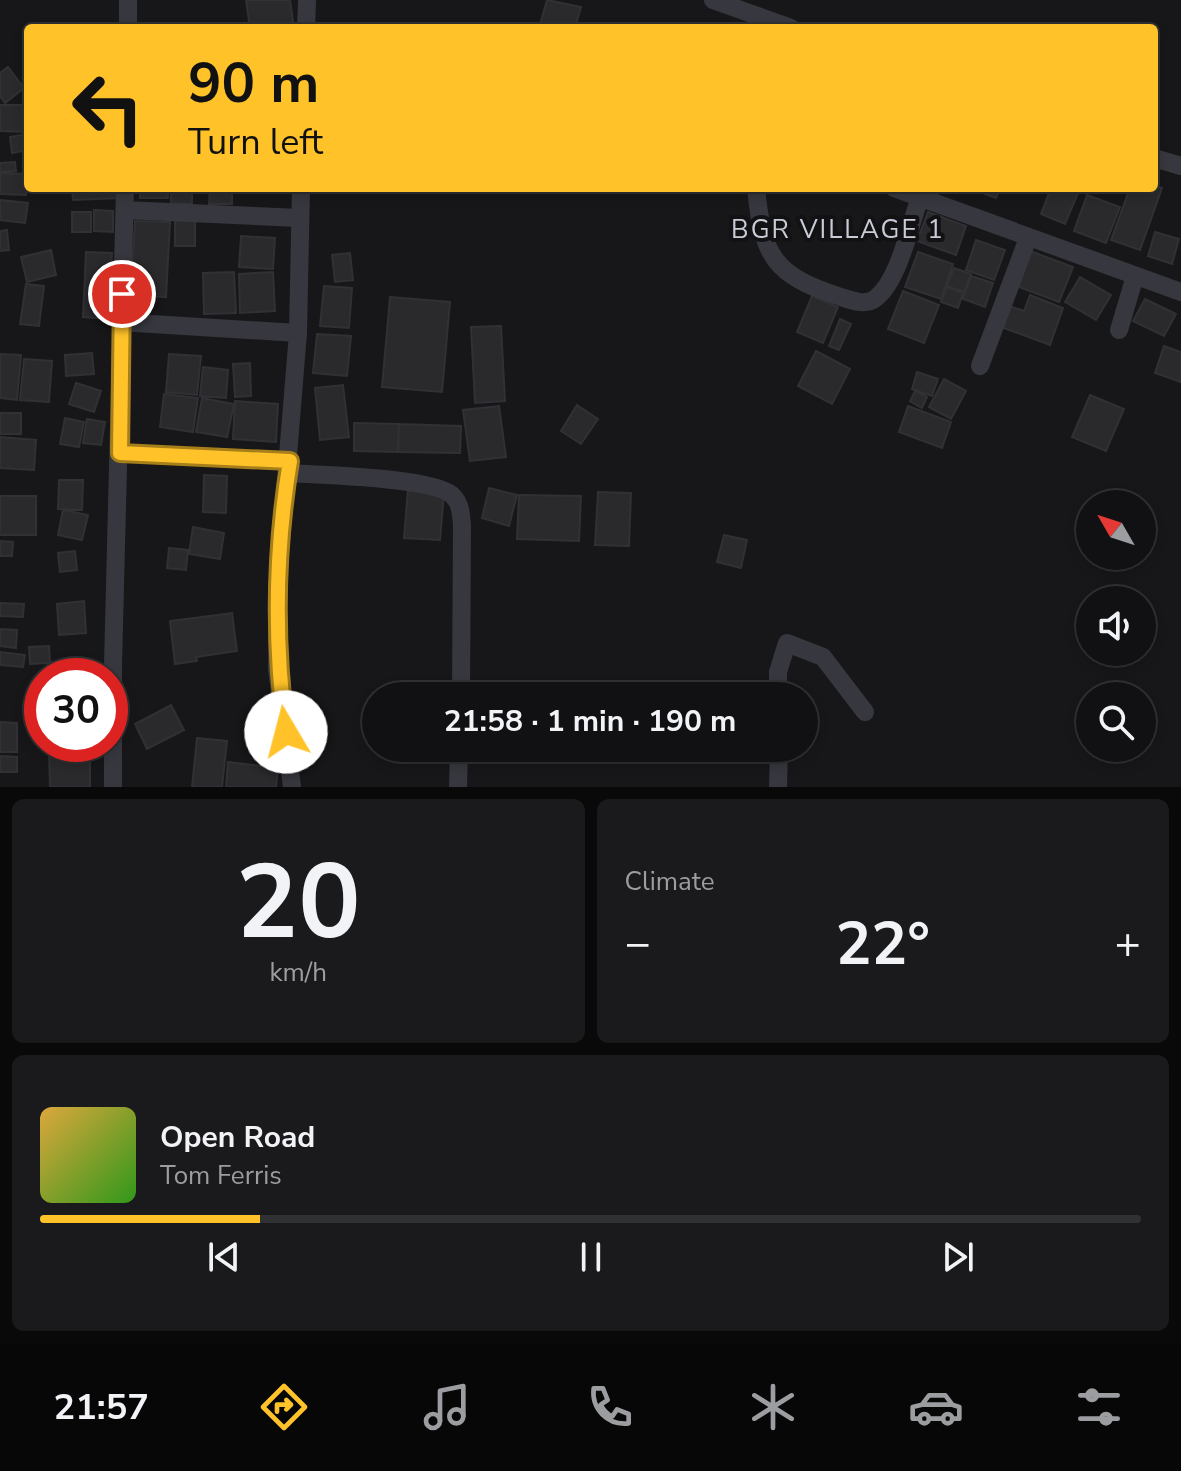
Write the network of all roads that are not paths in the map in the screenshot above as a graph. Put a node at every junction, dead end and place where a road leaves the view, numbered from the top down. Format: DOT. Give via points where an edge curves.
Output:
graph roads {
  1 [pos="128,0"];
  2 [pos="307,0"];
  3 [pos="713,0"];
  4 [pos="128,24"];
  5 [pos="306,24"];
  6 [pos="780,24"];
  7 [pos="1158,159"];
  8 [pos="1181,166"];
  9 [pos="125,192"];
  10 [pos="301,192"];
  11 [pos="756,192"];
  12 [pos="906,192"];
  13 [pos="920,197"];
  14 [pos="125,210"];
  15 [pos="299,218"];
  16 [pos="1028,238"];
  17 [pos="1135,276"];
  18 [pos="1181,292"];
  19 [pos="120,322"];
  20 [pos="1119,330"];
  21 [pos="298,333"];
  22 [pos="980,366"];
  23 [pos="120,453"];
  24 [pos="289,467"];
  25 [pos="461,682"];
  26 [pos="778,682"];
  27 [pos="865,712"];
  28 [pos="459,762"];
  29 [pos="779,762"];
  30 [pos="113,787"];
  31 [pos="292,787"];
  32 [pos="458,787"];
  33 [pos="778,787"];
  1 -- 4 [label="street"];
  2 -- 5 [label="street"];
  3 -- 6 [label="street"];
  7 -- 8 [label="street"];
  9 -- 14 [label="street"];
  10 -- 15 [label="street"];
  11 -- 13 [label="street" via="760,229 773,258 789,275 807,286 865,303 875,299 895,269"];
  12 -- 13 [label="street"];
  13 -- 16 [label="street"];
  14 -- 15 [label="street"];
  14 -- 19 [label="street"];
  15 -- 21 [label="street"];
  16 -- 17 [label="street"];
  16 -- 22 [label="street"];
  17 -- 18 [label="street"];
  17 -- 20 [label="street"];
  19 -- 21 [label="street"];
  19 -- 23 [label="street"];
  21 -- 24 [label="street"];
  23 -- 24 [label="street"];
  23 -- 30 [label="street"];
  24 -- 25 [label="street" via="408,482 455,497 462,525"];
  24 -- 31 [label="street" via="277,590 277,669"];
  26 -- 27 [label="street" via="787,643 823,657"];
  28 -- 32 [label="street"];
  29 -- 33 [label="street"];
}
